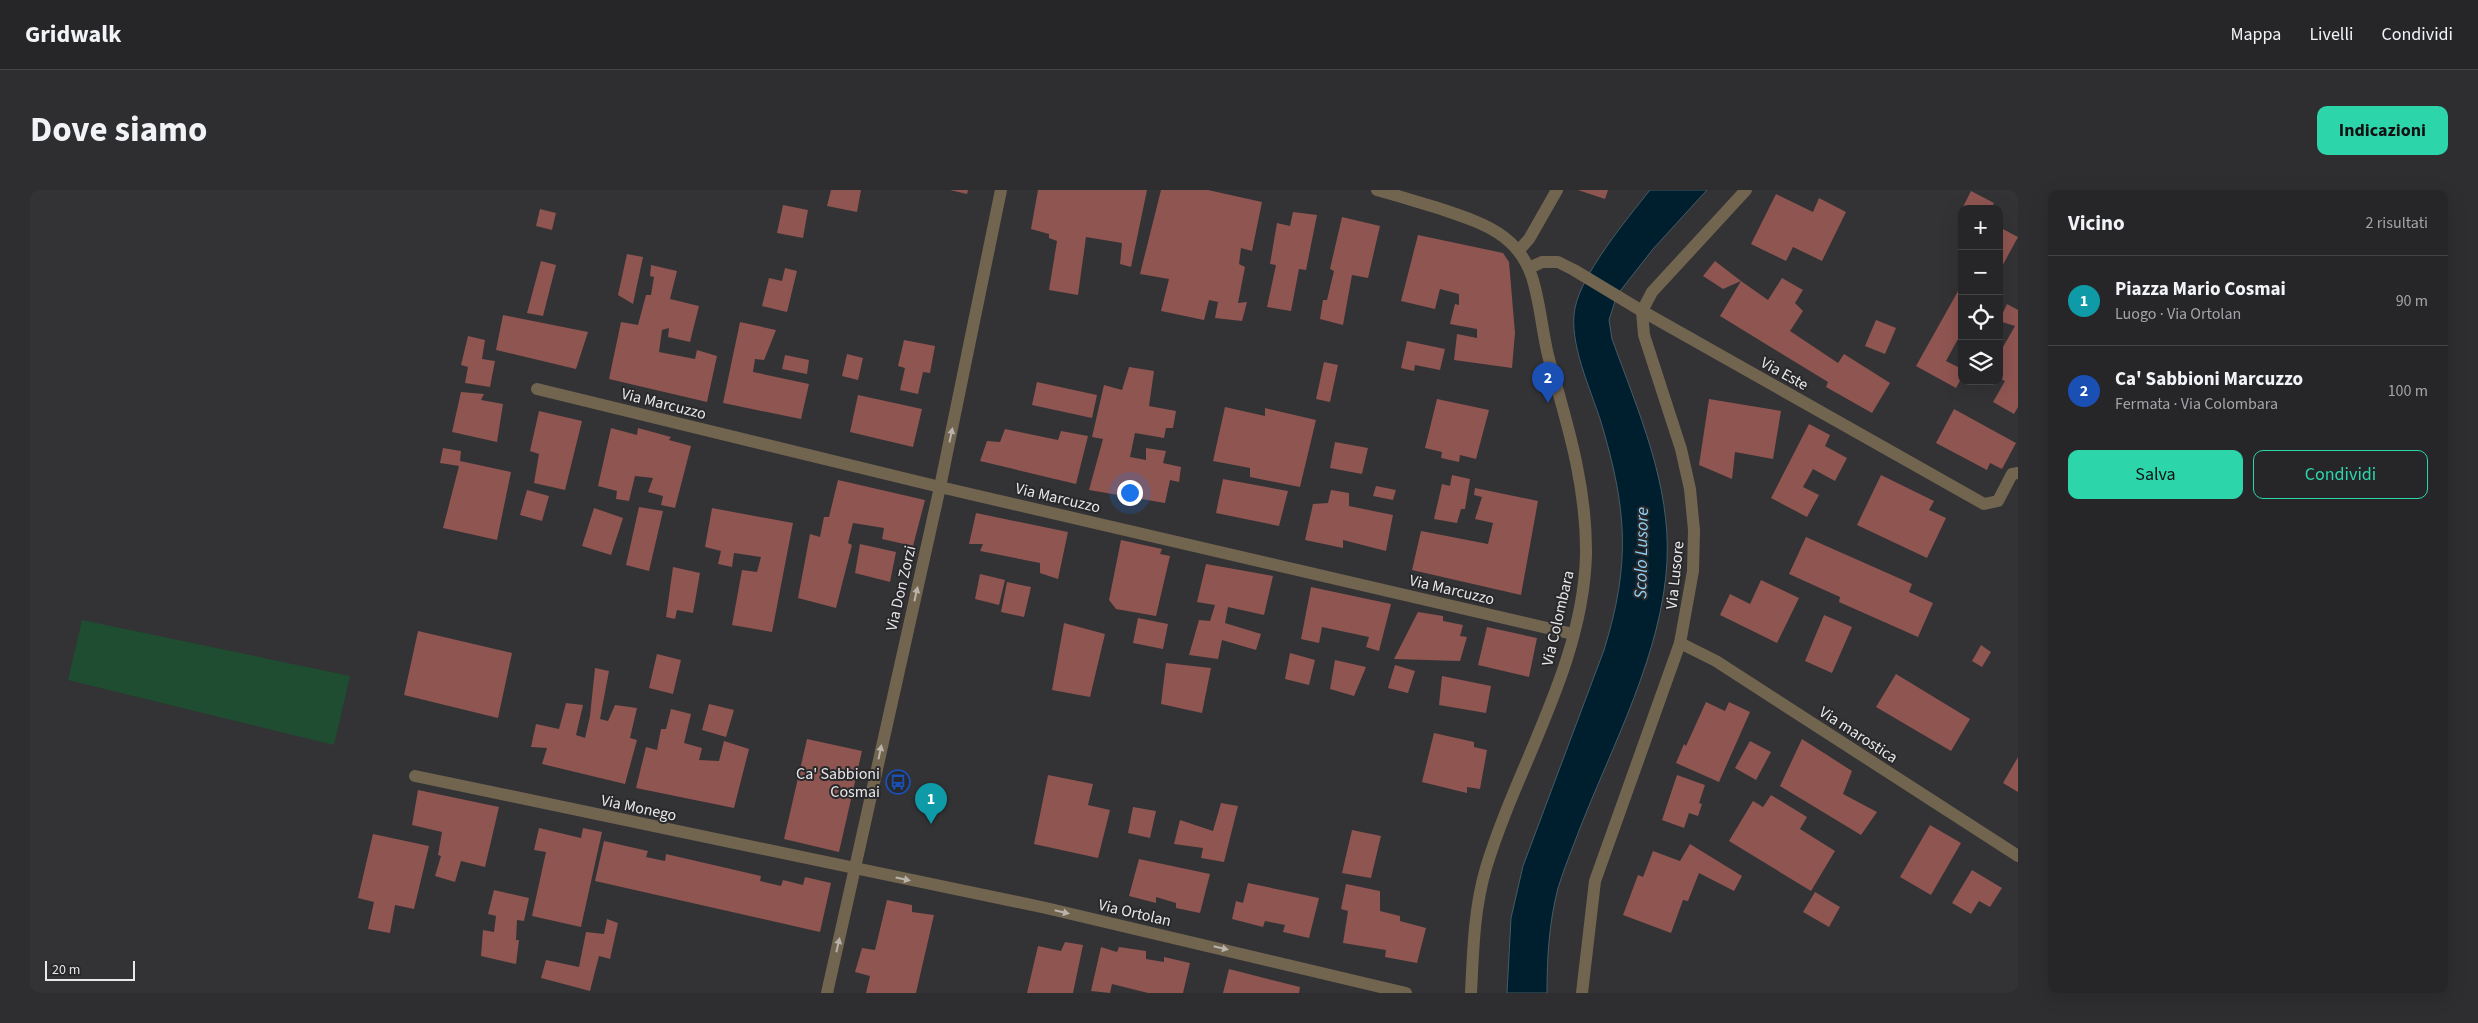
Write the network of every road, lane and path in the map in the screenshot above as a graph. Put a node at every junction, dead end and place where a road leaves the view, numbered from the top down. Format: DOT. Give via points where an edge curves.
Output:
graph roads {
  1 [pos="1001,190"];
  2 [pos="1377,190"];
  3 [pos="1557,190"];
  4 [pos="1746,190"];
  5 [pos="1519,250"];
  6 [pos="1528,268"];
  7 [pos="1642,311"];
  8 [pos="537,389"];
  9 [pos="2016,470"];
  10 [pos="940,487"];
  11 [pos="1573,634"];
  12 [pos="1680,643"];
  13 [pos="415,776"];
  14 [pos="2018,856"];
  15 [pos="856,869"];
  16 [pos="828,993"];
  17 [pos="1406,993"];
  18 [pos="1471,993"];
  19 [pos="1582,993"];
  10 -- 1 [label="street, Via Don Zorzi, one-way"];
  2 -- 5 [label="street, Via Colombara" via="1482,223 1502,234"];
  3 -- 5 [label="street" via="1529,239"];
  4 -- 7 [label="street" via="1652,292"];
  5 -- 6 [label="street, Via Colombara"];
  6 -- 7 [label="street, Via Este" via="1542,262 1558,262"];
  6 -- 11 [label="street, Via Colombara" via="1536,290 1543,337 1583,494 1586,557 1582,596"];
  7 -- 9 [label="street, Via Este" via="1984,504 1998,501"];
  7 -- 12 [label="street, Via Lusore" via="1644,335 1690,489 1693,571"];
  8 -- 10 [label="street, Via Marcuzzo"];
  10 -- 11 [label="street, Via Marcuzzo"];
  15 -- 10 [label="street, Via Don Zorzi, one-way"];
  11 -- 18 [label="street, Via Colombara" via="1559,681 1485,870 1476,913"];
  12 -- 14 [label="street, Via marostica" via="1716,661"];
  12 -- 19 [label="street, Via Lusore" via="1595,881"];
  13 -- 15 [label="street, Via Monego"];
  16 -- 15 [label="street, Via Don Zorzi, one-way"];
  15 -- 17 [label="street, Via Ortolan, one-way" via="1046,908"];
}
